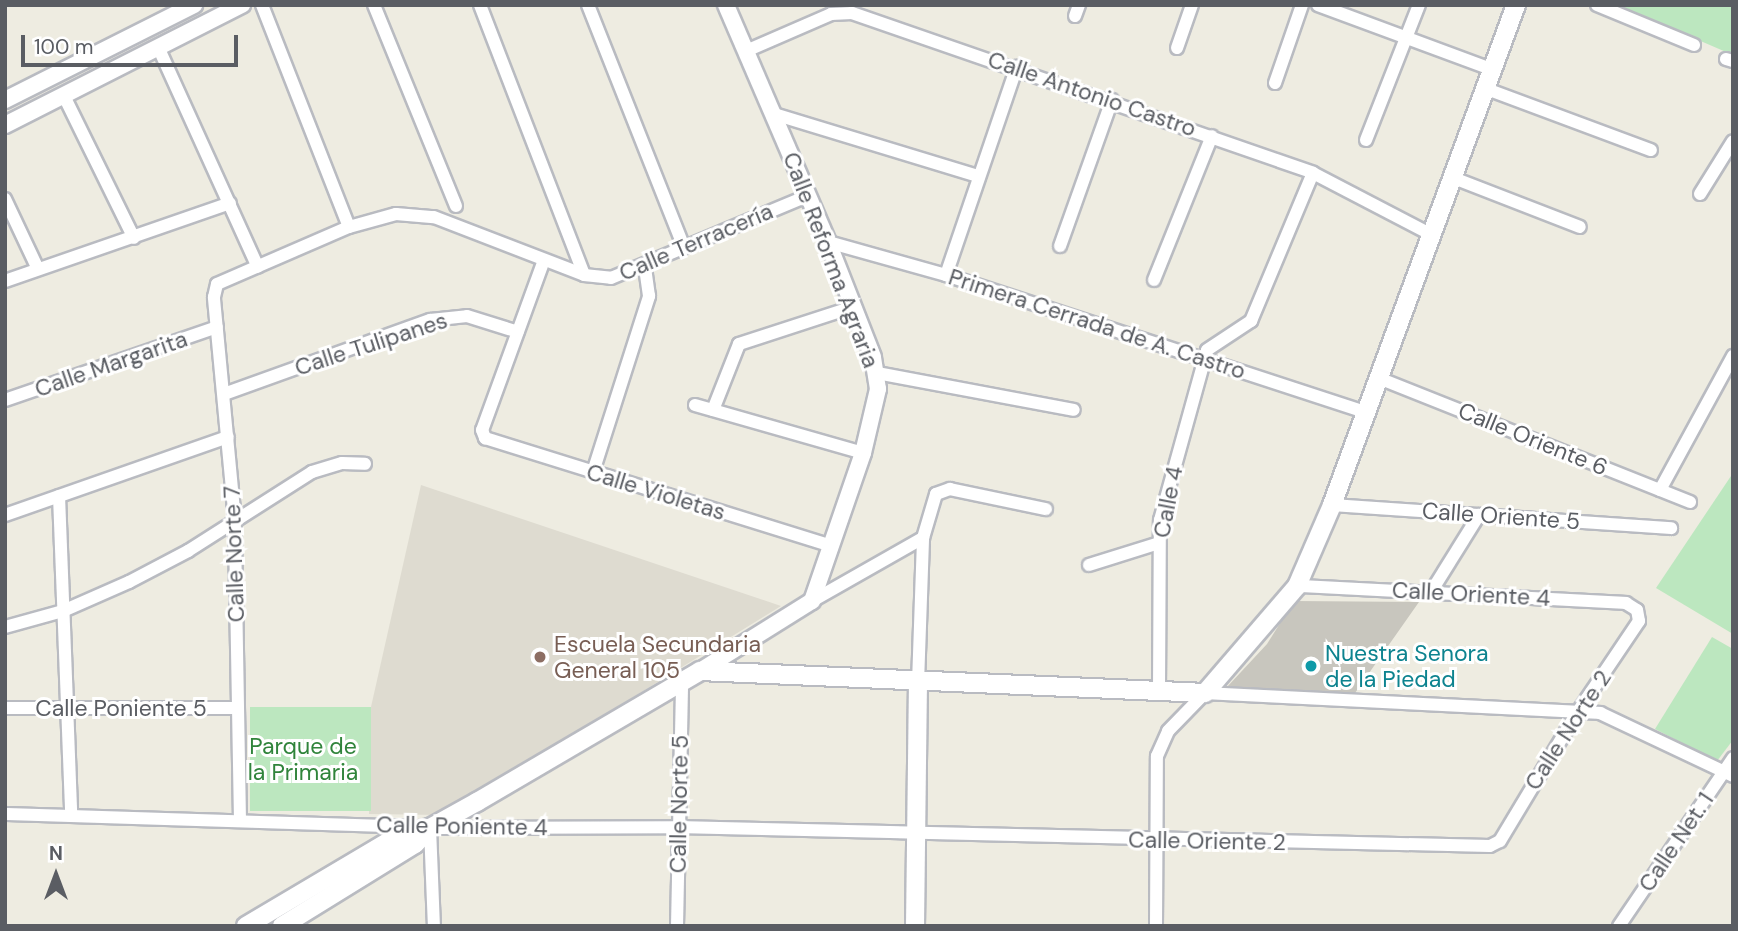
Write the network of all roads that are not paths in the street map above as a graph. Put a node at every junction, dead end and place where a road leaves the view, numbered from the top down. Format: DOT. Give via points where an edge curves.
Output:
graph roads {
  1 [pos="194,5"];
  2 [pos="242,5"];
  3 [pos="262,5"];
  4 [pos="373,5"];
  5 [pos="480,5"];
  6 [pos="588,5"];
  7 [pos="726,5"];
  8 [pos="1192,5"];
  9 [pos="1302,5"];
  10 [pos="1318,5"];
  11 [pos="1419,5"];
  12 [pos="1516,5"];
  13 [pos="1597,5"];
  14 [pos="1406,38"];
  15 [pos="1694,45"];
  16 [pos="1177,48"];
  17 [pos="159,49"];
  18 [pos="746,51"];
  19 [pos="1017,67"];
  20 [pos="1491,69"];
  21 [pos="1275,83"];
  22 [pos="1484,88"];
  23 [pos="64,96"];
  24 [pos="5,100"];
  25 [pos="1112,100"];
  26 [pos="774,114"];
  27 [pos="5,125"];
  28 [pos="1212,136"];
  29 [pos="1366,140"];
  30 [pos="1733,141"];
  31 [pos="1651,150"];
  32 [pos="1313,173"];
  33 [pos="978,176"];
  34 [pos="1451,177"];
  35 [pos="1700,194"];
  36 [pos="807,196"];
  37 [pos="5,199"];
  38 [pos="230,204"];
  39 [pos="456,206"];
  40 [pos="349,227"];
  41 [pos="1580,227"];
  42 [pos="1430,234"];
  43 [pos="134,238"];
  44 [pos="828,242"];
  45 [pos="1060,246"];
  46 [pos="684,247"];
  47 [pos="544,260"];
  48 [pos="646,266"];
  49 [pos="258,267"];
  50 [pos="38,269"];
  51 [pos="584,275"];
  52 [pos="946,275"];
  53 [pos="1154,280"];
  54 [pos="5,281"];
  55 [pos="214,288"];
  56 [pos="853,307"];
  57 [pos="216,327"];
  58 [pos="518,332"];
  59 [pos="1733,356"];
  60 [pos="1205,359"];
  61 [pos="877,373"];
  62 [pos="1376,377"];
  63 [pos="225,394"];
  64 [pos="5,401"];
  65 [pos="695,405"];
  66 [pos="713,410"];
  67 [pos="1074,410"];
  68 [pos="1364,412"];
  69 [pos="228,438"];
  70 [pos="863,453"];
  71 [pos="365,464"];
  72 [pos="593,472"];
  73 [pos="1660,490"];
  74 [pos="59,496"];
  75 [pos="1690,502"];
  76 [pos="1332,505"];
  77 [pos="1046,509"];
  78 [pos="1479,514"];
  79 [pos="5,515"];
  80 [pos="235,521"];
  81 [pos="1671,528"];
  82 [pos="923,538"];
  83 [pos="1159,543"];
  84 [pos="828,545"];
  85 [pos="1089,565"];
  86 [pos="1297,586"];
  87 [pos="1431,592"];
  88 [pos="811,601"];
  89 [pos="63,611"];
  90 [pos="1639,615"];
  91 [pos="5,627"];
  92 [pos="700,671"];
  93 [pos="682,682"];
  94 [pos="918,682"];
  95 [pos="1159,691"];
  96 [pos="1205,693"];
  97 [pos="5,708"];
  98 [pos="237,708"];
  99 [pos="67,709"];
  100 [pos="1577,713"];
  101 [pos="1733,758"];
  102 [pos="1728,774"];
  103 [pos="5,814"];
  104 [pos="71,815"];
  105 [pos="240,821"];
  106 [pos="677,827"];
  107 [pos="430,828"];
  108 [pos="918,833"];
  109 [pos="1156,839"];
  110 [pos="1495,845"];
  111 [pos="246,926"];
  112 [pos="282,926"];
  113 [pos="434,926"];
  114 [pos="677,926"];
  115 [pos="915,926"];
  116 [pos="1156,926"];
  117 [pos="1619,926"];
  1 -- 24 [label="street"];
  2 -- 17 [label="street"];
  3 -- 40 [label="street"];
  4 -- 39 [label="street"];
  5 -- 51 [label="street"];
  6 -- 46 [label="street"];
  7 -- 18 [label="street, Calle Reforma Agraria"];
  8 -- 16 [label="street"];
  9 -- 21 [label="street"];
  10 -- 14 [label="street"];
  11 -- 14 [label="street"];
  12 -- 20 [label="main road"];
  13 -- 15 [label="street"];
  14 -- 20 [label="street"];
  14 -- 29 [label="street"];
  17 -- 23 [label="street"];
  17 -- 38 [label="street"];
  18 -- 19 [label="street, Calle Antonio Castro" via="842,12"];
  18 -- 26 [label="street, Calle Reforma Agraria"];
  19 -- 25 [label="street, Calle Antonio Castro"];
  19 -- 33 [label="street"];
  20 -- 22 [label="main road"];
  22 -- 31 [label="street"];
  22 -- 34 [label="main road"];
  23 -- 27 [label="street"];
  23 -- 43 [label="street"];
  25 -- 28 [label="street, Calle Antonio Castro"];
  25 -- 45 [label="street"];
  26 -- 33 [label="street"];
  26 -- 36 [label="street, Calle Reforma Agraria"];
  28 -- 32 [label="street, Calle Antonio Castro"];
  28 -- 53 [label="street"];
  30 -- 35 [label="street"];
  32 -- 42 [label="street, Calle Antonio Castro"];
  32 -- 60 [label="street" via="1251,321 1212,344"];
  33 -- 52 [label="street"];
  34 -- 41 [label="street"];
  34 -- 42 [label="main road"];
  36 -- 44 [label="street, Calle Reforma Agraria"];
  36 -- 46 [label="street, Calle Terracería"];
  37 -- 50 [label="street"];
  38 -- 43 [label="street"];
  38 -- 49 [label="street"];
  40 -- 47 [label="street, Calle Terracería" via="380,216 417,214"];
  40 -- 49 [label="street, Calle Terracería"];
  42 -- 62 [label="main road"];
  43 -- 50 [label="street"];
  44 -- 52 [label="street, Primera Cerrada de A. Castro"];
  44 -- 56 [label="street, Calle Reforma Agraria"];
  46 -- 48 [label="street, Calle Terracería"];
  47 -- 51 [label="street, Calle Terracería"];
  47 -- 58 [label="street"];
  48 -- 51 [label="street, Calle Terracería" via="611,278"];
  48 -- 72 [label="street" via="649,296"];
  49 -- 55 [label="street, Calle Terracería"];
  50 -- 54 [label="street"];
  52 -- 60 [label="street, Primera Cerrada de A. Castro"];
  55 -- 57 [label="street, Calle Norte 7"];
  56 -- 61 [label="street, Calle Reforma Agraria"];
  56 -- 66 [label="street" via="738,344"];
  57 -- 63 [label="street, Calle Norte 7"];
  57 -- 64 [label="street, Calle Margarita"];
  58 -- 63 [label="street, Calle Tulipanes" via="467,316 430,320"];
  58 -- 72 [label="street, Calle Violetas" via="482,430 485,438"];
  59 -- 73 [label="street"];
  60 -- 68 [label="street, Primera Cerrada de A. Castro"];
  60 -- 83 [label="street, Calle 4" via="1168,484"];
  61 -- 67 [label="street"];
  61 -- 70 [label="street, Calle Reforma Agraria" via="874,414"];
  62 -- 68 [label="main road"];
  62 -- 73 [label="street, Calle Oriente 6"];
  63 -- 69 [label="street, Calle Norte 7"];
  65 -- 66 [label="street"];
  66 -- 70 [label="street"];
  68 -- 76 [label="main road"];
  69 -- 74 [label="street"];
  69 -- 80 [label="street, Calle Norte 7"];
  70 -- 84 [label="street, Calle Reforma Agraria"];
  71 -- 80 [label="street" via="312,472"];
  72 -- 84 [label="street, Calle Violetas"];
  73 -- 75 [label="street, Calle Oriente 6"];
  74 -- 79 [label="street"];
  74 -- 89 [label="street"];
  76 -- 78 [label="street, Calle Oriente 5"];
  76 -- 86 [label="main road"];
  77 -- 82 [label="street" via="944,490 933,499"];
  78 -- 81 [label="street, Calle Oriente 5"];
  78 -- 87 [label="street"];
  80 -- 89 [label="street" via="152,569"];
  80 -- 98 [label="street, Calle Norte 7"];
  82 -- 88 [label="street"];
  82 -- 94 [label="street"];
  83 -- 85 [label="street"];
  83 -- 95 [label="street, Calle 4"];
  84 -- 88 [label="street, Calle Reforma Agraria"];
  86 -- 87 [label="street, Calle Oriente 4"];
  86 -- 96 [label="main road"];
  87 -- 90 [label="street, Calle Oriente 4" via="1626,603"];
  88 -- 92 [label="street"];
  89 -- 91 [label="street"];
  89 -- 99 [label="street"];
  90 -- 100 [label="street, Calle Norte 2" via="1638,627"];
  92 -- 93 [label="main road"];
  92 -- 94 [label="main road"];
  93 -- 106 [label="street, Calle Norte 5"];
  93 -- 107 [label="main road"];
  94 -- 95 [label="main road"];
  94 -- 108 [label="main road"];
  95 -- 96 [label="main road"];
  96 -- 100 [label="street"];
  96 -- 109 [label="street" via="1168,731 1160,747"];
  97 -- 99 [label="street, Calle Poniente 5"];
  98 -- 99 [label="street, Calle Poniente 5"];
  98 -- 105 [label="street, Calle Norte 7"];
  99 -- 104 [label="street"];
  100 -- 102 [label="street" via="1618,719"];
  100 -- 110 [label="street, Calle Norte 2"];
  101 -- 102 [label="street, Calle Net. 1"];
  102 -- 117 [label="street, Calle Net. 1"];
  103 -- 104 [label="street, Calle Poniente 4"];
  104 -- 105 [label="street, Calle Poniente 4"];
  105 -- 107 [label="street, Calle Poniente 4"];
  106 -- 107 [label="street, Calle Poniente 4"];
  106 -- 108 [label="street, Calle Poniente 4"];
  106 -- 114 [label="street, Calle Norte 5"];
  107 -- 111 [label="main road" via="399,835"];
  107 -- 112 [label="main road" via="415,844"];
  107 -- 113 [label="street"];
  108 -- 109 [label="street, Calle Oriente 2"];
  108 -- 115 [label="main road"];
  109 -- 110 [label="street, Calle Oriente 2"];
  109 -- 116 [label="street"];
}
